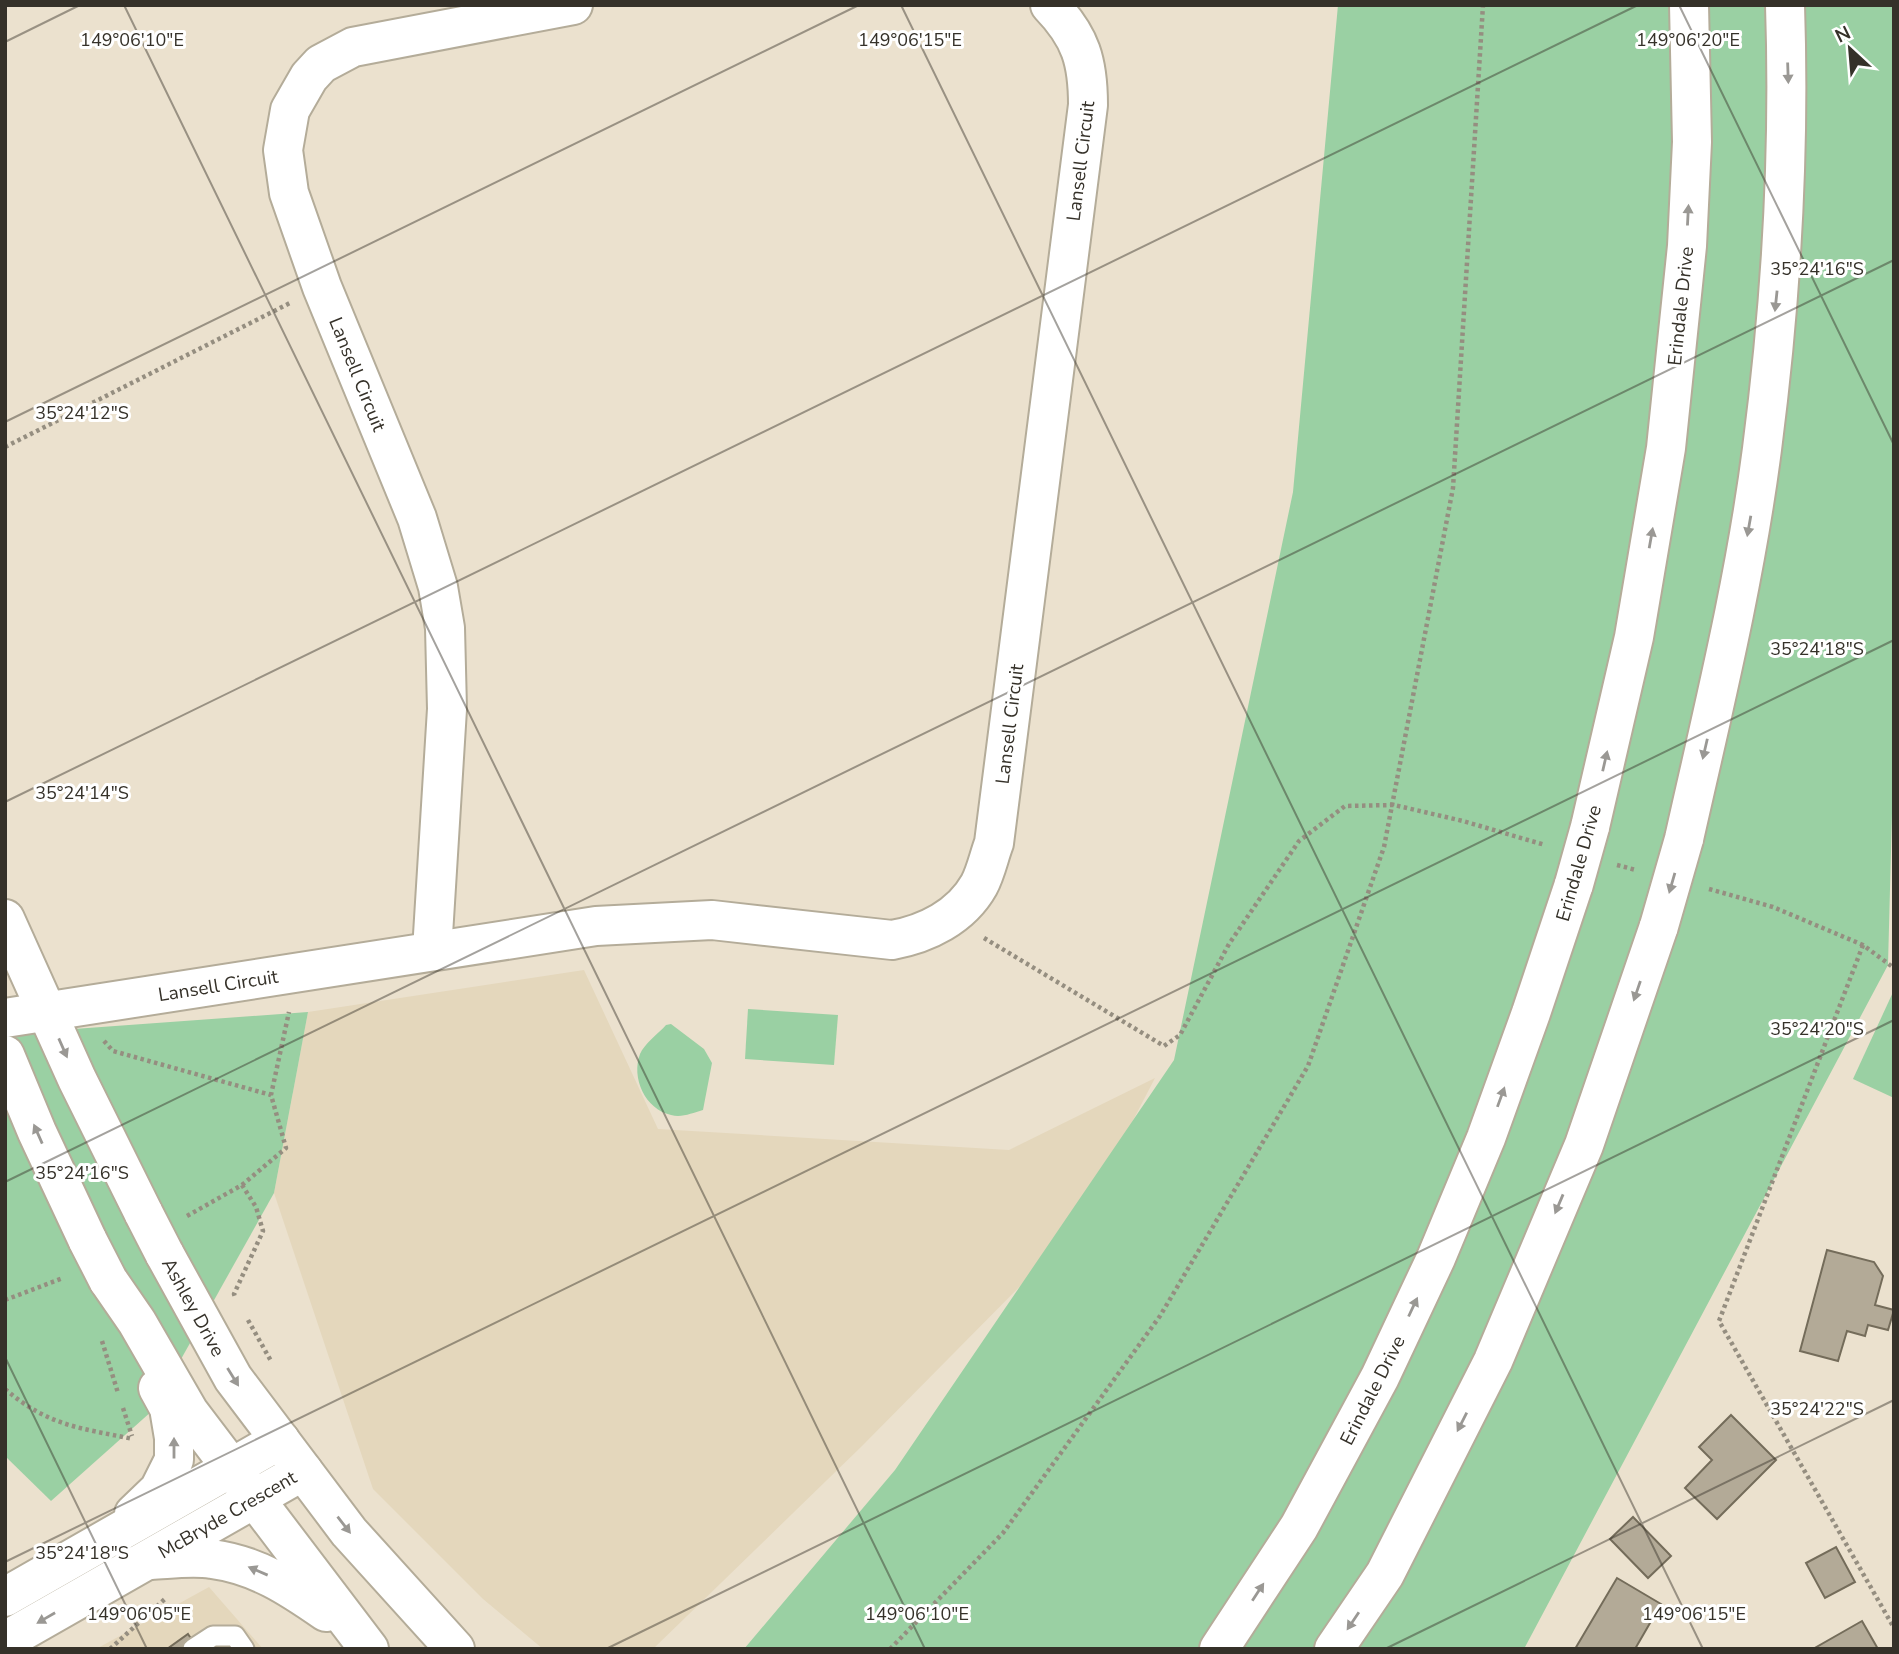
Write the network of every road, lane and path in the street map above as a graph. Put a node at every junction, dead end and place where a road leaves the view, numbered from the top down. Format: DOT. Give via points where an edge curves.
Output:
graph roads {
  1 [pos="573,5"];
  2 [pos="1050,5"];
  3 [pos="1483,5"];
  4 [pos="1689,5"];
  5 [pos="1785,5"];
  6 [pos="322,287"];
  7 [pos="5,447"];
  8 [pos="1394,805"];
  9 [pos="951,918"];
  10 [pos="5,919"];
  11 [pos="1863,945"];
  12 [pos="432,951"];
  13 [pos="323,968"];
  14 [pos="60,1010"];
  15 [pos="5,1018"];
  16 [pos="5,1055"];
  17 [pos="271,1095"];
  18 [pos="242,1185"];
  19 [pos="137,1322"];
  20 [pos="101,1340"];
  21 [pos="5,1389"];
  22 [pos="133,1439"];
  23 [pos="280,1440"];
  24 [pos="141,1447"];
  25 [pos="231,1468"];
  26 [pos="303,1471"];
  27 [pos="255,1499"];
  28 [pos="107,1539"];
  29 [pos="148,1560"];
  30 [pos="5,1597"];
  31 [pos="1894,1628"];
  32 [pos="5,1641"];
  33 [pos="361,1643"];
  34 [pos="193,1649"];
  35 [pos="244,1649"];
  36 [pos="455,1649"];
  37 [pos="890,1649"];
  38 [pos="1219,1649"];
  39 [pos="1334,1649"];
  1 -- 6 [label="street, Lansell Circuit" via="354,47 321,64 309,77 290,110 283,150 289,193"];
  2 -- 9 [label="street, Lansell Circuit" via="1079,44 1088,74 1088,105 994,843 979,886"];
  3 -- 8 [label="path" via="1453,488"];
  38 -- 4 [label="street, Erindale Drive, one-way, bridge" via="1300,1527 1380,1377 1436,1258 1486,1138 1574,884 1634,637 1666,448 1687,246 1692,142"];
  5 -- 39 [label="street, one-way, bridge" via="1788,94 1780,260 1762,450 1729,642 1684,839 1584,1145 1493,1361 1385,1574"];
  6 -- 7 [label="path"];
  6 -- 12 [label="street, Lansell Circuit" via="417,517 445,628 447,709"];
  8 -- 9 [label="path" via="1345,806 1299,841 1229,944 1180,1035 1164,1046"];
  8 -- 37 [label="path" via="1384,847 1308,1066 1167,1304 1003,1533"];
  9 -- 12 [label="street, Lansell Circuit" via="913,936 892,940 712,920 596,926"];
  10 -- 14 [label="street, Ashley Drive"];
  11 -- 31 [label="path" via="1719,1321"];
  12 -- 13 [label="street, Lansell Circuit"];
  13 -- 14 [label="street, Lansell Circuit"];
  13 -- 17 [label="path" via="292,999"];
  14 -- 15 [label="street, Lansell Circuit"];
  14 -- 17 [label="path" via="113,1051"];
  14 -- 23 [label="street, Ashley Drive, one-way, bridge" via="144,1214 233,1378"];
  19 -- 16 [label="street, one-way, bridge" via="88,1241"];
  17 -- 18 [label="path" via="286,1148"];
  19 -- 25 [label="street" via="189,1412"];
  28 -- 19 [label="street, one-way" via="159,1490 174,1460 169,1408 146,1366"];
  20 -- 22 [label="path"];
  21 -- 22 [label="path" via="61,1424"];
  22 -- 24 [label="path"];
  23 -- 25 [label="street, McBryde Crescent"];
  23 -- 26 [label="street, Ashley Drive"];
  25 -- 27 [label="street"];
  25 -- 28 [label="street, McBryde Crescent"];
  26 -- 27 [label="street, McBryde Crescent"];
  26 -- 36 [label="street, Ashley Drive, one-way" via="349,1532"];
  27 -- 29 [label="street, McBryde Crescent"];
  27 -- 33 [label="street"];
  28 -- 30 [label="street, McBryde Crescent"];
  29 -- 32 [label="street, McBryde Crescent, one-way"];
  33 -- 29 [label="street, one-way" via="288,1585 253,1567 210,1559"];
  34 -- 35 [label="lane" via="213,1636 235,1636"];
}
